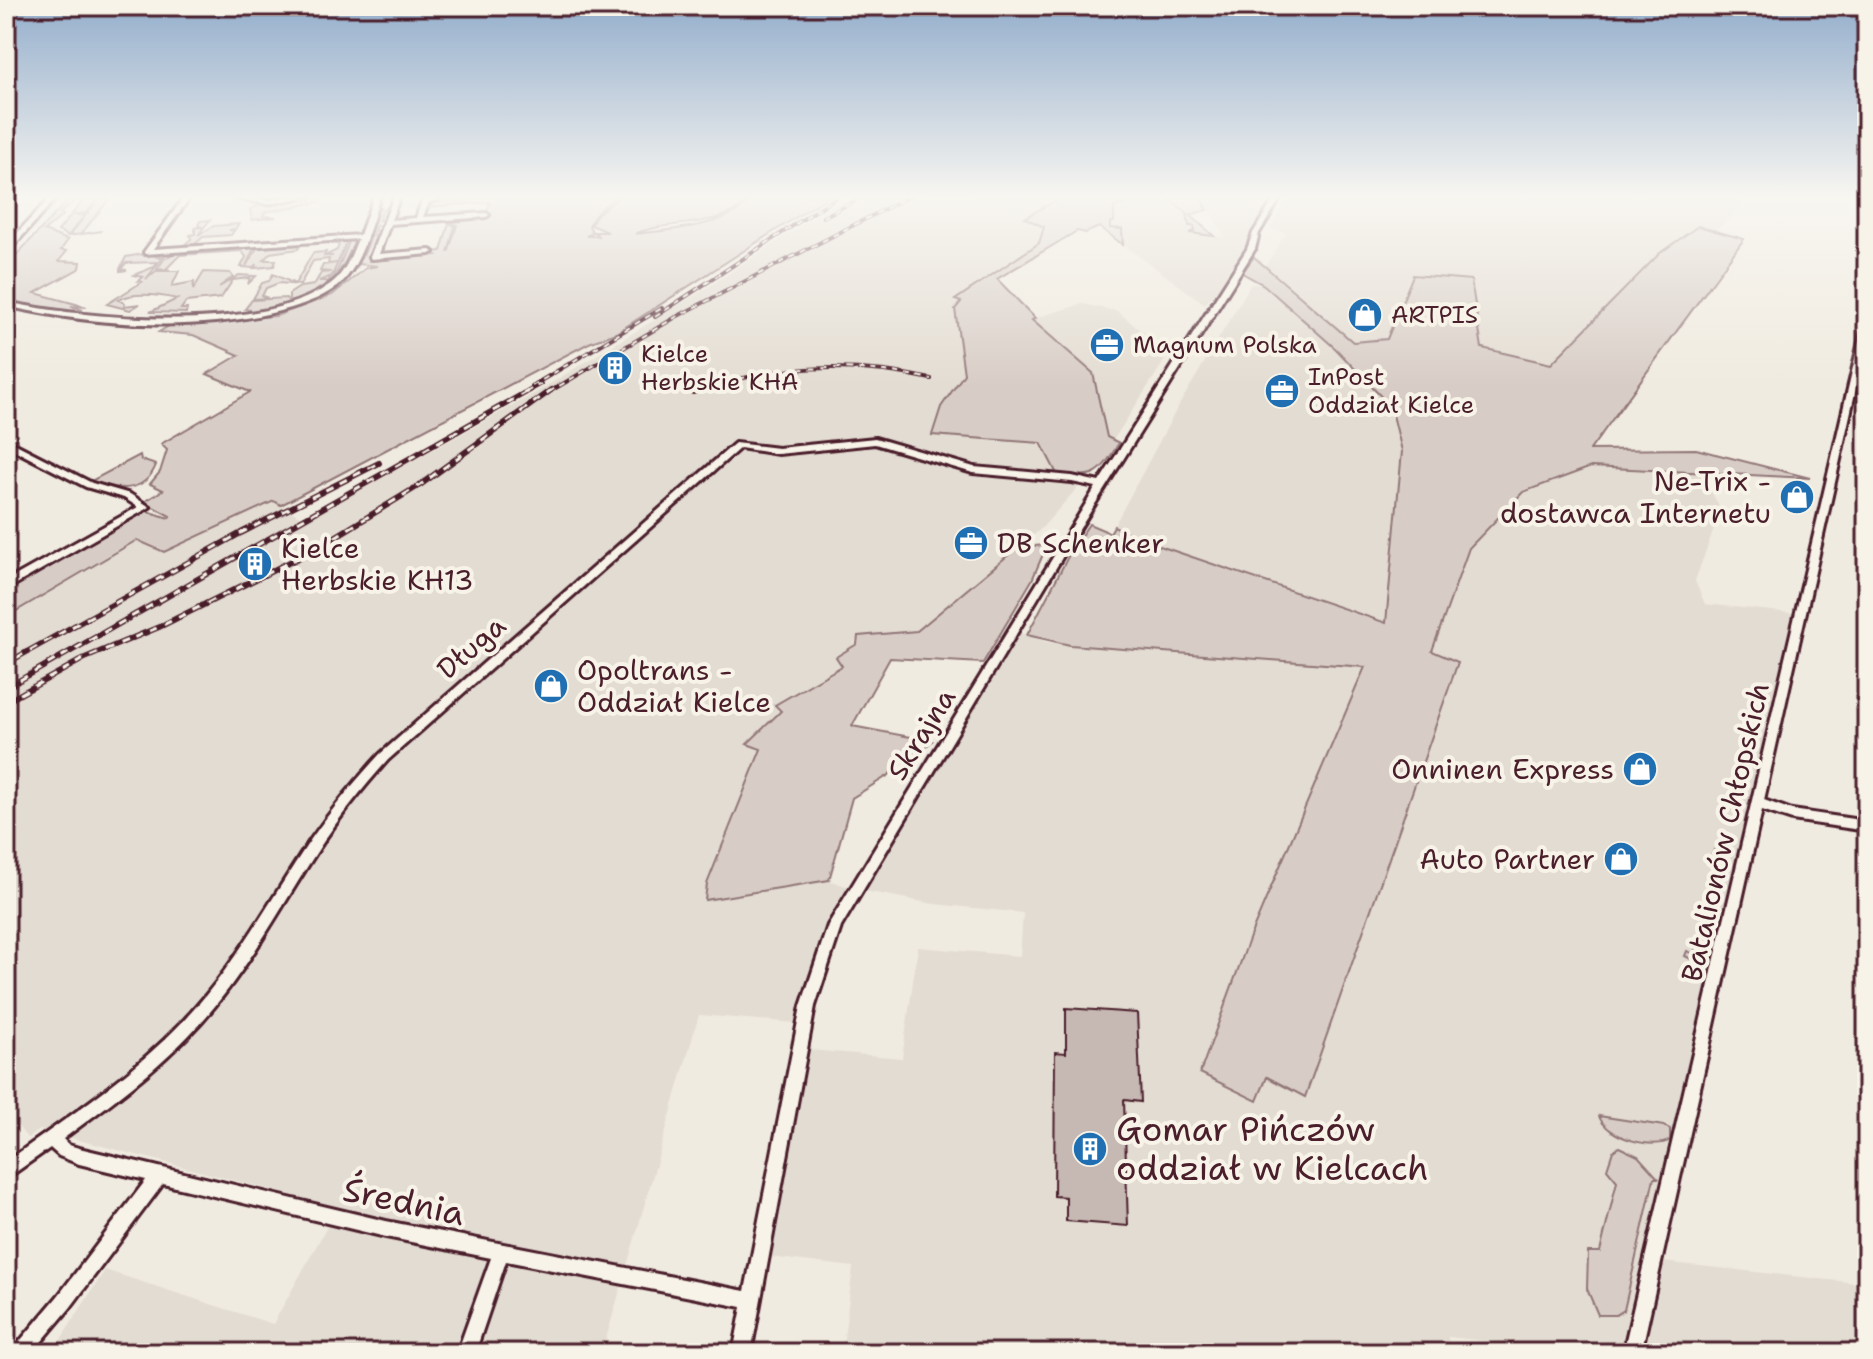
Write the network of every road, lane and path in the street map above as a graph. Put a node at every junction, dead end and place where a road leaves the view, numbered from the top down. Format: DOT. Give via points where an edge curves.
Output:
graph roads {
  1 [pos="351,259"];
  2 [pos="1244,259"];
  3 [pos="6,304"];
  4 [pos="1867,322"];
  5 [pos="1862,369"];
  6 [pos="6,442"];
  7 [pos="1102,486"];
  8 [pos="6,586"];
  9 [pos="1758,803"];
  10 [pos="1867,826"];
  11 [pos="51,1138"];
  12 [pos="6,1171"];
  13 [pos="159,1176"];
  14 [pos="501,1253"];
  15 [pos="752,1301"];
  16 [pos="21,1353"];
  17 [pos="466,1353"];
  18 [pos="742,1353"];
  19 [pos="1632,1353"];
  1 -- 3 [label="street" via="337,283 274,311 188,320 58,314"];
  2 -- 7 [label="street, Skrajna"];
  4 -- 5 [label="street, Batalionów Chłopskich"];
  5 -- 9 [label="street, Batalionów Chłopskich"];
  6 -- 8 [label="street" via="145,507"];
  7 -- 11 [label="street, Długa" via="973,470 875,441 772,451 738,445 373,768 201,1012 160,1052"];
  7 -- 15 [label="street, Skrajna" via="829,937 808,1006"];
  9 -- 10 [label="street" via="1792,815"];
  9 -- 19 [label="street, Batalionów Chłopskich"];
  11 -- 12 [label="street, Długa"];
  11 -- 13 [label="street, Średnia" via="71,1154"];
  13 -- 14 [label="street, Średnia"];
  13 -- 16 [label="street"];
  14 -- 15 [label="street, Średnia"];
  14 -- 17 [label="street"];
  15 -- 18 [label="street, Skrajna"];
}
